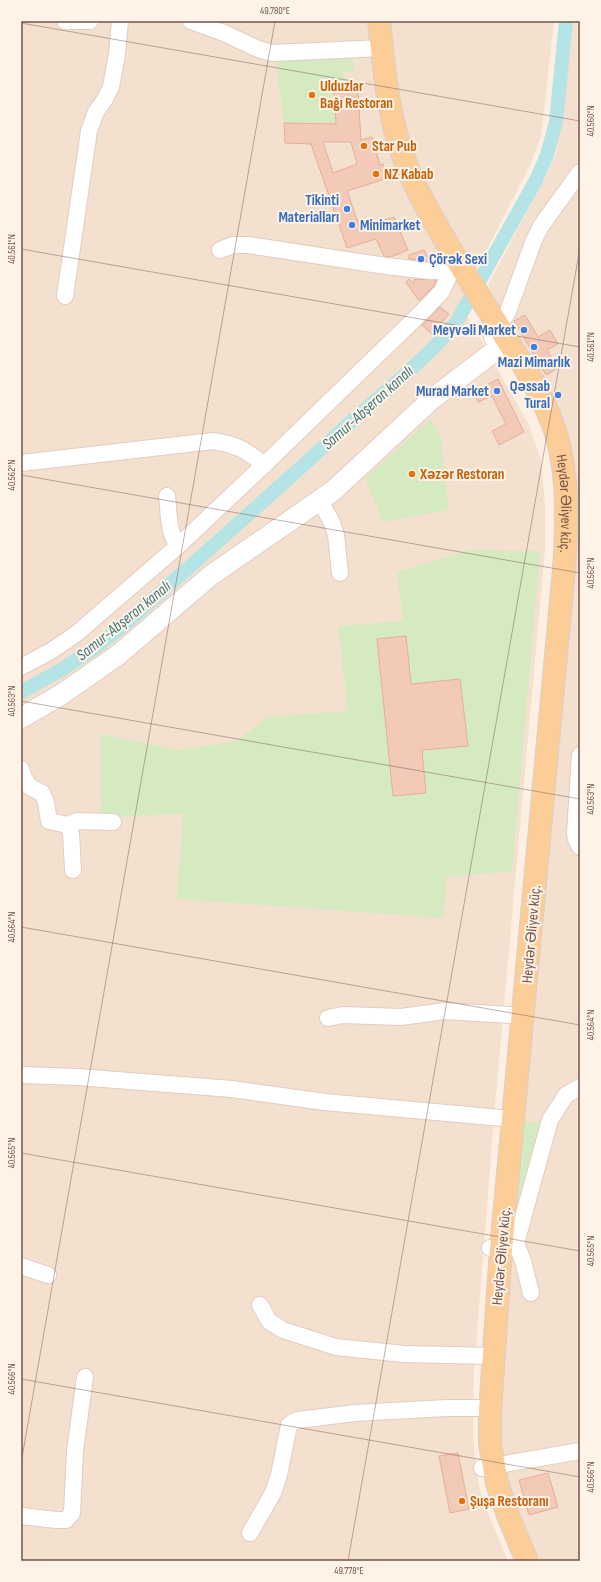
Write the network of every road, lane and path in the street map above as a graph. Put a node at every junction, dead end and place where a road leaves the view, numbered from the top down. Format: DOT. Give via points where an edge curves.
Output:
graph roads {
  1 [pos="65,21"];
  2 [pos="90,21"];
  3 [pos="120,21"];
  4 [pos="191,21"];
  5 [pos="367,21"];
  6 [pos="380,21"];
  7 [pos="376,48"];
  8 [pos="580,172"];
  9 [pos="220,250"];
  10 [pos="457,271"];
  11 [pos="65,296"];
  12 [pos="495,332"];
  13 [pos="21,462"];
  14 [pos="264,465"];
  15 [pos="167,496"];
  16 [pos="320,500"];
  17 [pos="178,546"];
  18 [pos="340,573"];
  19 [pos="21,667"];
  20 [pos="21,718"];
  21 [pos="580,755"];
  22 [pos="21,769"];
  23 [pos="113,822"];
  24 [pos="68,825"];
  25 [pos="580,847"];
  26 [pos="73,870"];
  27 [pos="511,1015"];
  28 [pos="328,1018"];
  29 [pos="21,1075"];
  30 [pos="580,1087"];
  31 [pos="507,1119"];
  32 [pos="502,1247"];
  33 [pos="21,1266"];
  34 [pos="48,1275"];
  35 [pos="531,1293"];
  36 [pos="260,1305"];
  37 [pos="487,1356"];
  38 [pos="85,1377"];
  39 [pos="479,1408"];
  40 [pos="580,1451"];
  41 [pos="488,1467"];
  42 [pos="21,1516"];
  43 [pos="250,1533"];
  44 [pos="514,1561"];
  45 [pos="528,1561"];
  1 -- 2 [label="street"];
  3 -- 11 [label="street" via="111,87 96,112 89,131"];
  4 -- 7 [label="street" via="224,33 258,50 272,53"];
  5 -- 7 [label="main road"];
  6 -- 7 [label="main road"];
  7 -- 10 [label="main road" via="406,164"];
  8 -- 12 [label="street" via="540,226 510,306"];
  9 -- 10 [label="street" via="248,244 386,266"];
  10 -- 12 [label="main road"];
  10 -- 14 [label="street" via="426,308"];
  12 -- 16 [label="street" via="432,399"];
  12 -- 27 [label="main road, Heydər Əliyev küç." via="544,434 550,460 554,508 553,568"];
  12 -- 31 [label="main road, Heydər Əliyev küç." via="545,405 556,434 565,480 566,542"];
  13 -- 14 [label="street" via="213,441 233,445 249,452"];
  14 -- 17 [label="street"];
  15 -- 17 [label="street" via="171,531"];
  16 -- 18 [label="street" via="336,535"];
  16 -- 20 [label="street" via="210,576 118,655 62,694"];
  17 -- 19 [label="street" via="76,634"];
  21 -- 25 [label="street" via="575,833"];
  22 -- 24 [label="street" via="30,787 42,793 49,821"];
  23 -- 24 [label="street" via="78,821"];
  24 -- 26 [label="street" via="71,833"];
  27 -- 28 [label="street" via="445,1010 401,1017 343,1015"];
  27 -- 31 [label="main road, Heydər Əliyev küç."];
  29 -- 31 [label="street" via="232,1089 325,1102"];
  30 -- 32 [label="street" via="566,1095 550,1120"];
  31 -- 32 [label="main road, Heydər Əliyev küç."];
  32 -- 35 [label="street" via="523,1261"];
  32 -- 37 [label="main road, Heydər Əliyev küç."];
  33 -- 34 [label="street"];
  36 -- 37 [label="street" via="269,1321 283,1330 336,1347 404,1354"];
  37 -- 39 [label="main road, Heydər Əliyev küç."];
  37 -- 41 [label="main road, Heydər Əliyev küç." via="490,1429"];
  38 -- 42 [label="street" via="72,1513 66,1520"];
  39 -- 41 [label="main road, Heydər Əliyev küç." via="479,1445"];
  39 -- 43 [label="street" via="355,1413 292,1422 289,1425 273,1493"];
  40 -- 41 [label="street"];
  41 -- 44 [label="main road, Heydər Əliyev küç." via="489,1498"];
  41 -- 45 [label="main road, Heydər Əliyev küç."];
}
